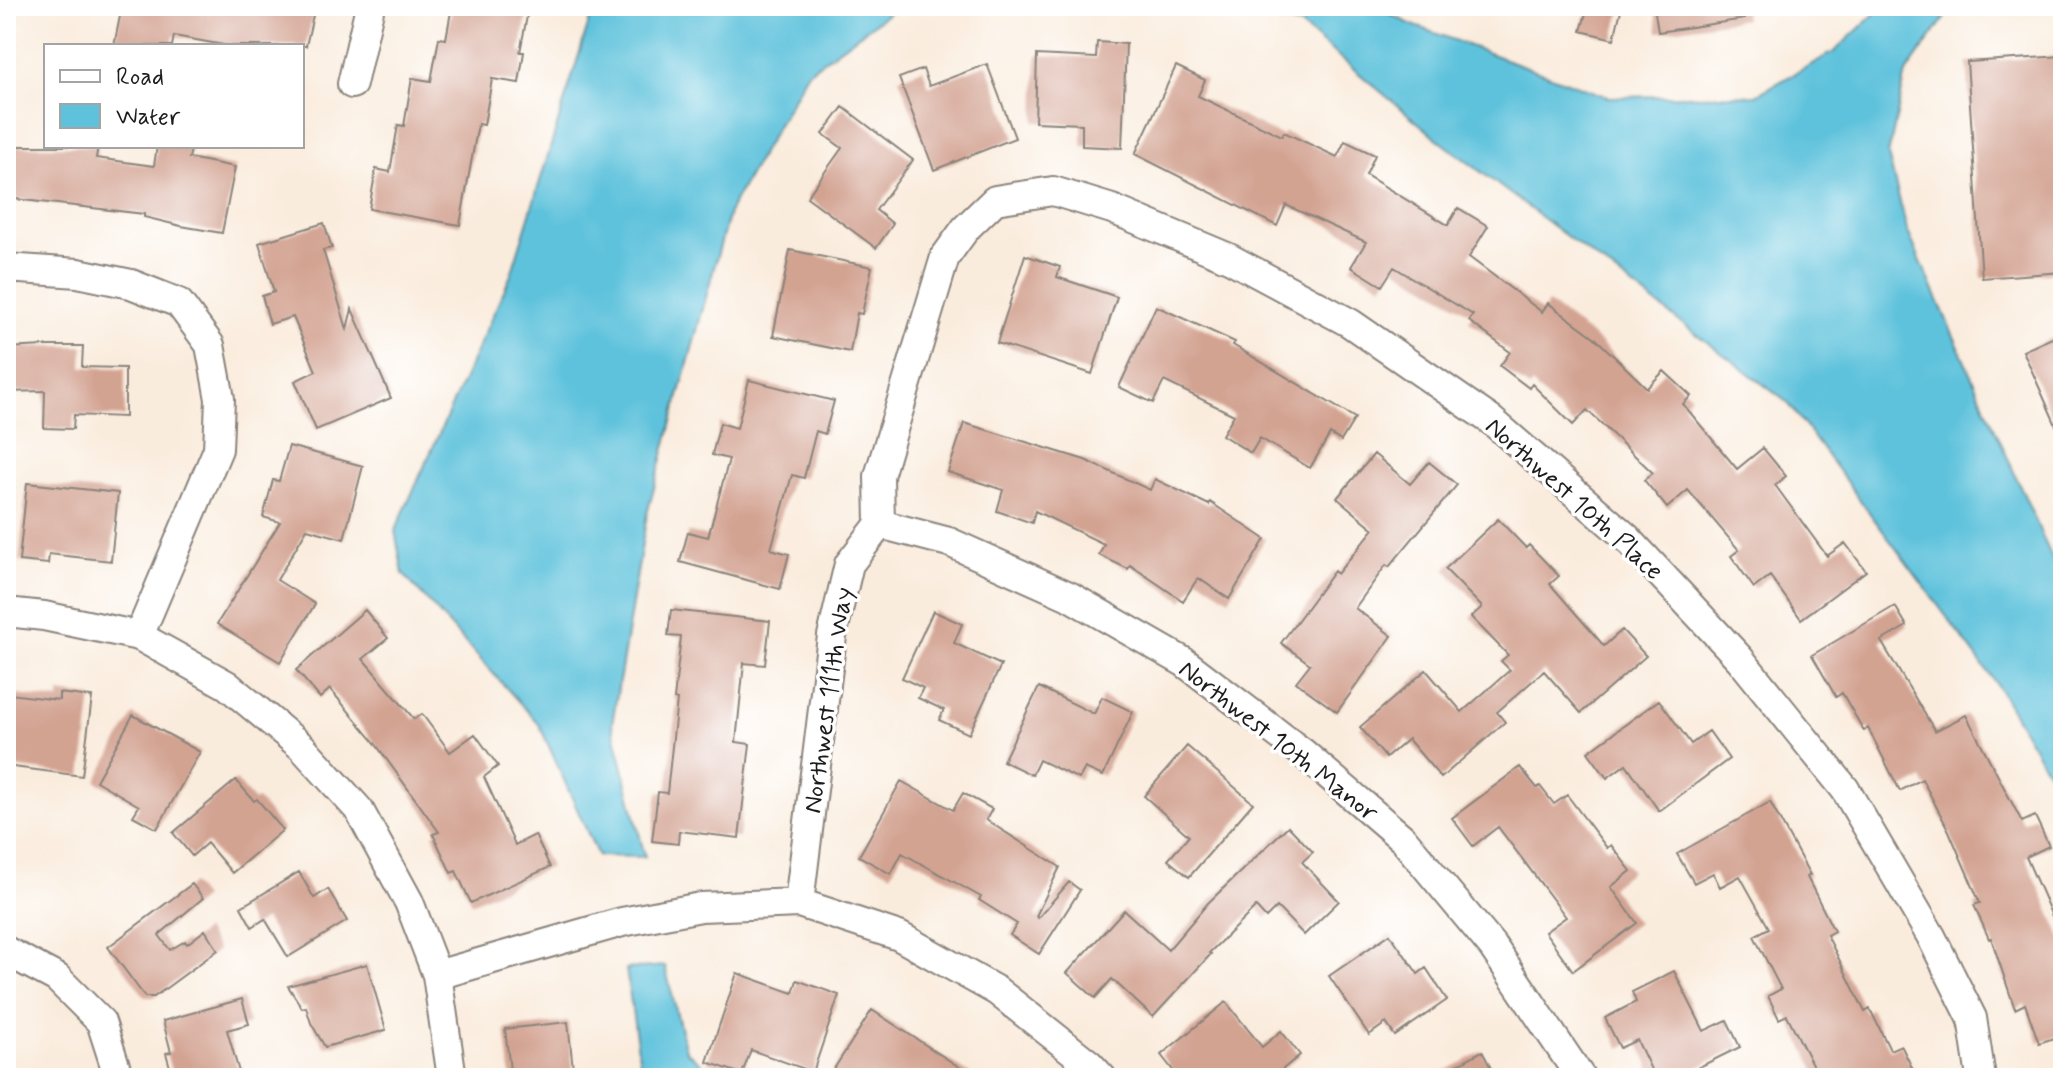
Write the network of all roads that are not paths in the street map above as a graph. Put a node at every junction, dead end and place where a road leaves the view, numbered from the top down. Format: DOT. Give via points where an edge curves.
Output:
graph roads {
  1 [pos="370,6"];
  2 [pos="352,84"];
  3 [pos="6,268"];
  4 [pos="880,524"];
  5 [pos="6,612"];
  6 [pos="139,636"];
  7 [pos="799,903"];
  8 [pos="6,951"];
  9 [pos="437,975"];
  10 [pos="119,1075"];
  11 [pos="1981,1077"];
  12 [pos="452,1078"];
  13 [pos="1102,1078"];
  14 [pos="1581,1078"];
  1 -- 2 [label="street"];
  3 -- 6 [label="street" via="78,273 131,284 179,303 210,345 220,399 218,449"];
  4 -- 7 [label="street, Northwest 111th Way" via="849,564 832,636"];
  4 -- 11 [label="street, Northwest 10th Place" via="879,476 945,257 995,200 1053,191 1112,209 1229,258 1350,323 1479,412 1626,537 1740,659 1845,789 1931,936 1972,1018"];
  4 -- 14 [label="street, Northwest 10th Manor" via="949,542 1069,596 1184,662 1303,753 1403,839 1493,947"];
  5 -- 6 [label="street"];
  6 -- 9 [label="street" via="227,685 302,747 359,810 409,902"];
  7 -- 9 [label="street" via="701,907 622,922"];
  7 -- 13 [label="street" via="899,936 997,991"];
  8 -- 10 [label="street" via="57,978 101,1022"];
  9 -- 12 [label="street"];
}
